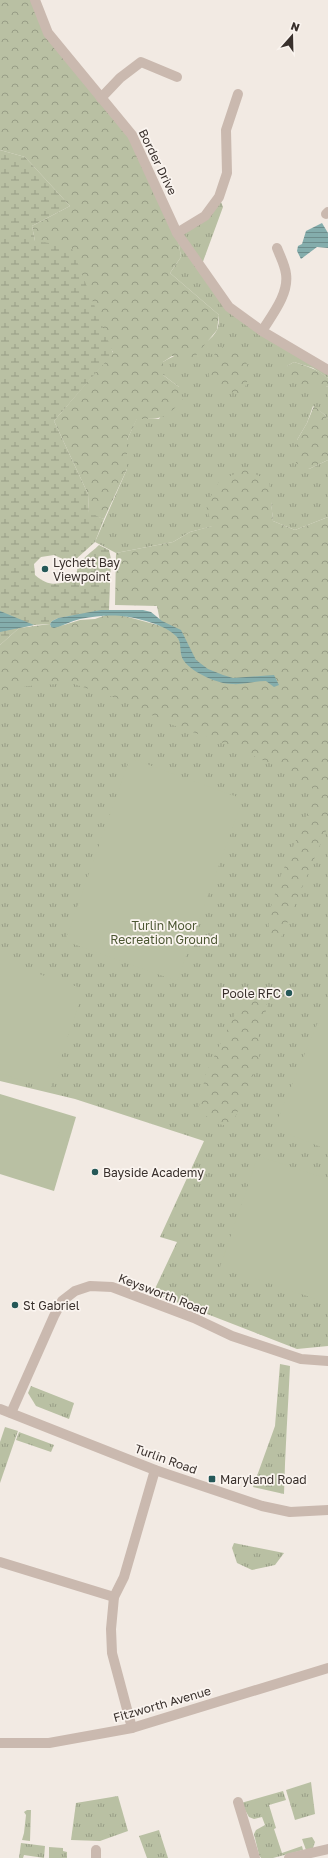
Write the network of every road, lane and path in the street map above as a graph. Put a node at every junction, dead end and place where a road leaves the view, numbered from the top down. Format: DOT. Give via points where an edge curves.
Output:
graph roads {
  1 [pos="35,0"];
  2 [pos="177,76"];
  3 [pos="238,94"];
  4 [pos="101,98"];
  5 [pos="177,233"];
  6 [pos="277,248"];
  7 [pos="262,331"];
  8 [pos="328,370"];
  9 [pos="328,1361"];
  10 [pos="0,1409"];
  11 [pos="11,1413"];
  12 [pos="155,1470"];
  13 [pos="328,1510"];
  14 [pos="0,1562"];
  15 [pos="114,1597"];
  16 [pos="328,1668"];
  17 [pos="132,1728"];
  18 [pos="0,1744"];
  19 [pos="238,1802"];
  20 [pos="328,1849"];
  21 [pos="255,1858"];
  22 [pos="289,1858"];
  1 -- 4 [label="street, Border Drive" via="48,33"];
  2 -- 4 [label="street" via="141,62 120,78"];
  3 -- 5 [label="street" via="226,130 226,173 219,197 205,216"];
  4 -- 5 [label="street, Border Drive" via="132,135"];
  5 -- 7 [label="street, Border Drive" via="229,307"];
  6 -- 7 [label="street" via="286,275 285,286 279,303"];
  7 -- 8 [label="street, Border Drive"];
  9 -- 11 [label="street, Keysworth Road" via="301,1359 232,1336 194,1318 112,1287 90,1286 75,1291 62,1301"];
  10 -- 11 [label="street, Turlin Road"];
  11 -- 12 [label="street, Turlin Road"];
  12 -- 13 [label="street, Turlin Road" via="262,1506 290,1512"];
  12 -- 15 [label="street" via="124,1577"];
  14 -- 15 [label="street"];
  15 -- 17 [label="street" via="112,1653"];
  16 -- 17 [label="street, Fitzworth Avenue"];
  17 -- 18 [label="street, Fitzworth Avenue" via="49,1743"];
  19 -- 21 [label="street"];
  20 -- 22 [label="street"];
}
